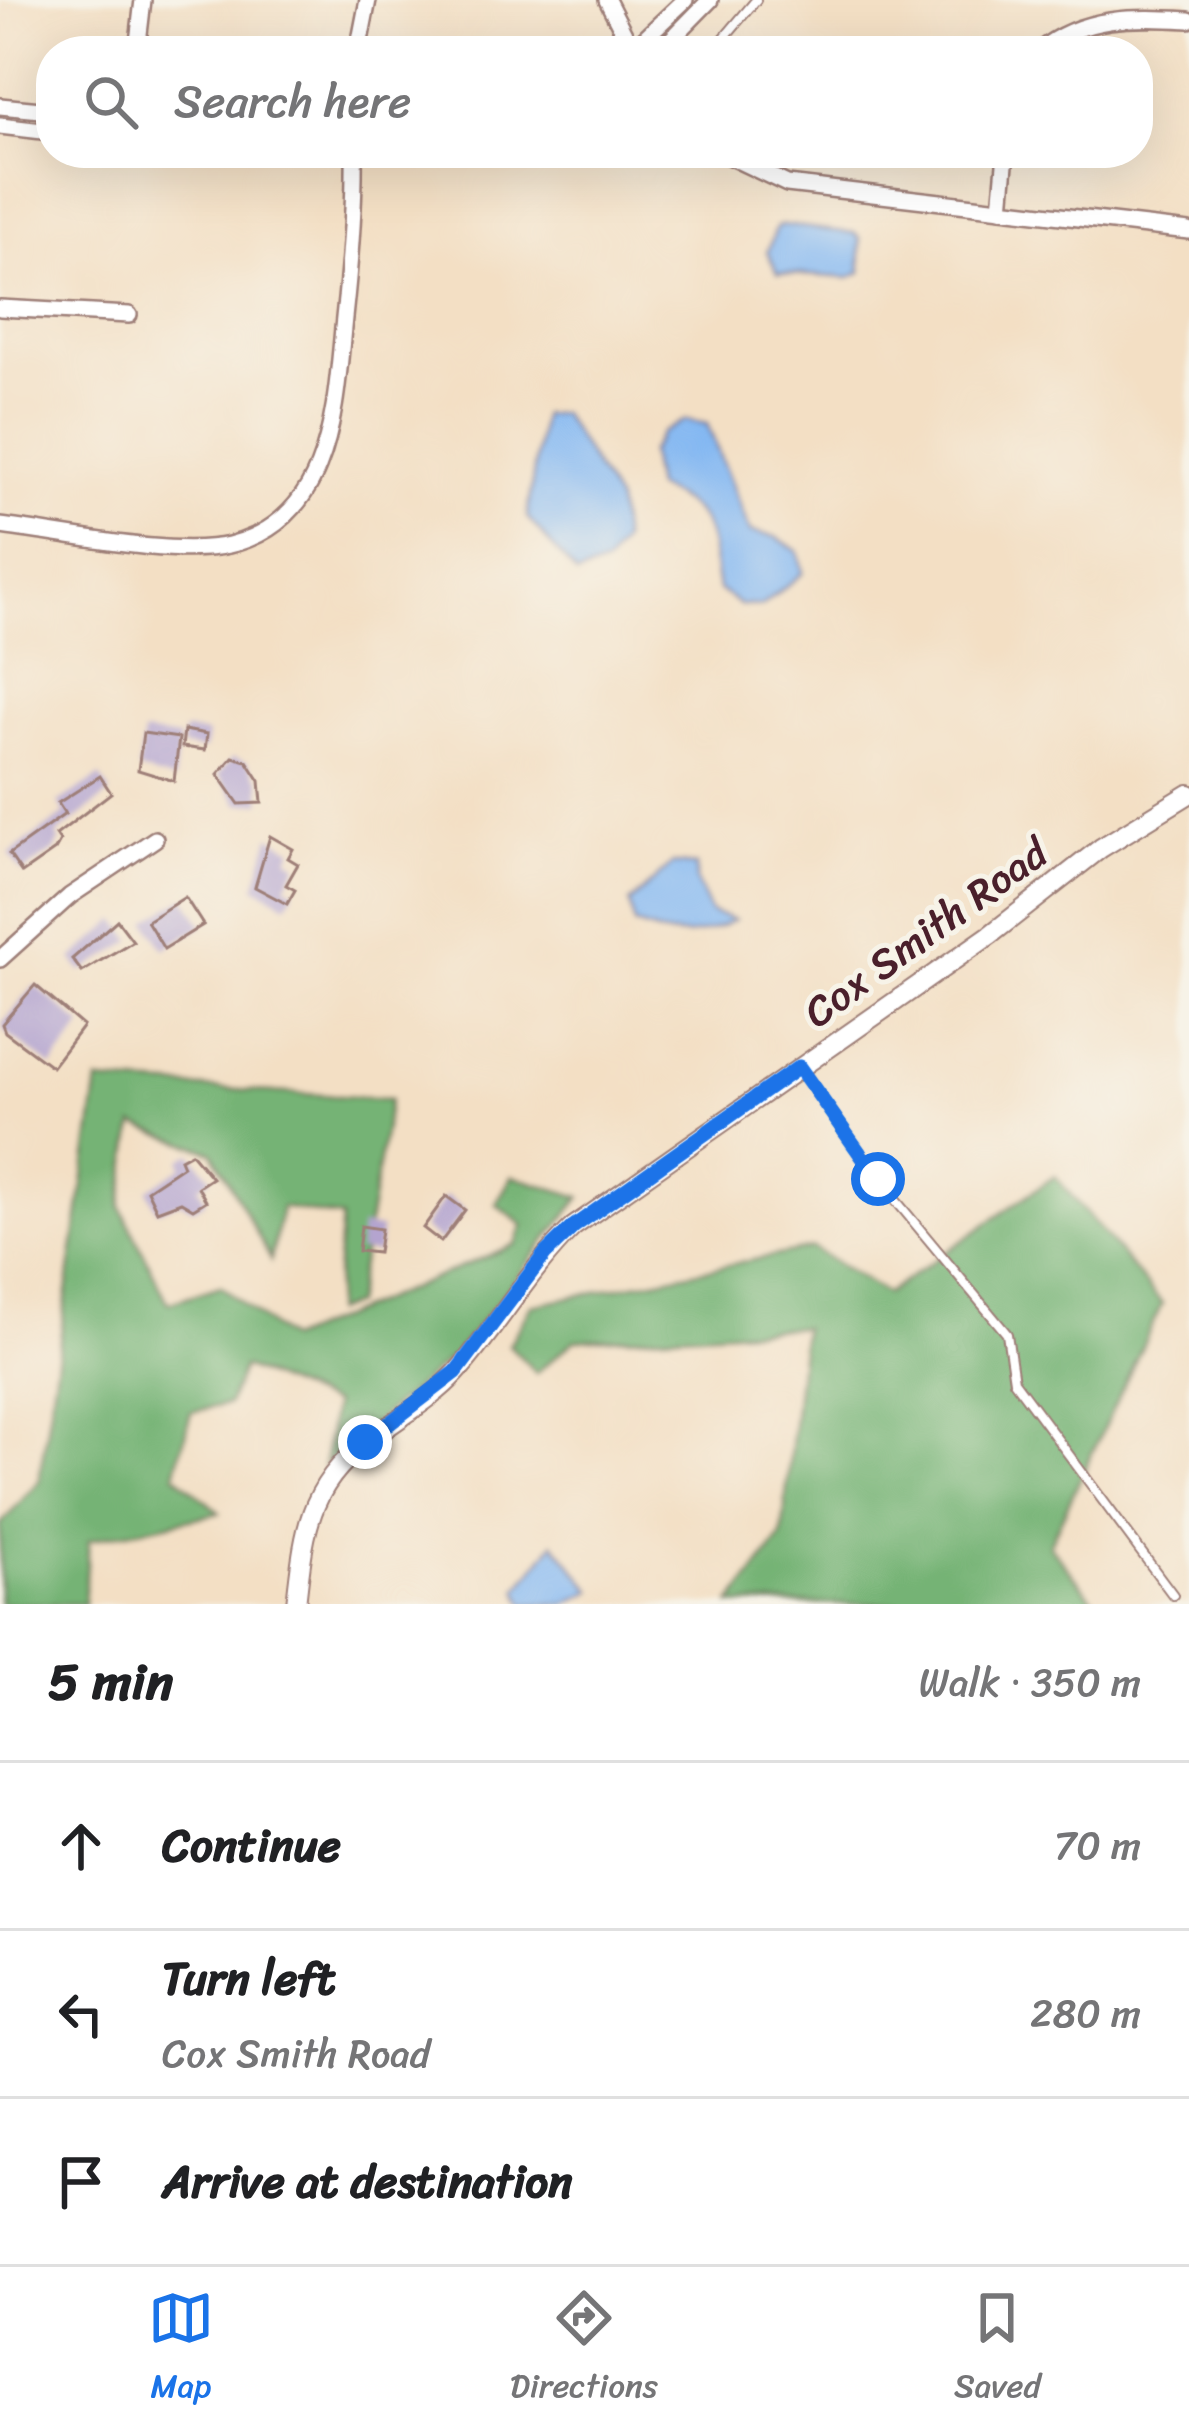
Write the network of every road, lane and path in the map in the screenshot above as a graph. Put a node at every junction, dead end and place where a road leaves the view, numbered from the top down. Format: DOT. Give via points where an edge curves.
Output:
graph roads {
  1 [pos="143,0"];
  2 [pos="368,0"];
  3 [pos="607,0"];
  4 [pos="685,0"];
  5 [pos="710,0"];
  6 [pos="756,0"];
  7 [pos="1189,20"];
  8 [pos="139,36"];
  9 [pos="361,36"];
  10 [pos="625,36"];
  11 [pos="648,36"];
  12 [pos="675,36"];
  13 [pos="726,36"];
  14 [pos="1067,36"];
  15 [pos="0,106"];
  16 [pos="36,110"];
  17 [pos="0,126"];
  18 [pos="36,130"];
  19 [pos="354,168"];
  20 [pos="753,168"];
  21 [pos="1004,168"];
  22 [pos="1000,209"];
  23 [pos="1189,231"];
  24 [pos="0,308"];
  25 [pos="129,315"];
  26 [pos="0,526"];
  27 [pos="1189,794"];
  28 [pos="155,839"];
  29 [pos="0,959"];
  30 [pos="799,1067"];
  31 [pos="1173,1595"];
  32 [pos="296,1604"];
  1 -- 8 [label="street"];
  2 -- 9 [label="street"];
  3 -- 10 [label="street"];
  4 -- 11 [label="street"];
  5 -- 12 [label="street"];
  6 -- 13 [label="lane"];
  7 -- 14 [label="street" via="1128,16"];
  15 -- 16 [label="street"];
  17 -- 18 [label="street"];
  19 -- 26 [label="street" via="334,413 327,450 291,511 252,537 212,548"];
  20 -- 22 [label="street" via="787,184"];
  21 -- 22 [label="street"];
  22 -- 23 [label="street"];
  24 -- 25 [label="street"];
  27 -- 30 [label="street, Cox Smith Road" via="1101,848"];
  28 -- 29 [label="street" via="58,905"];
  30 -- 31 [label="lane" via="878,1179 1007,1334 1014,1381"];
  30 -- 32 [label="street, Cox Smith Road" via="573,1227 443,1386 338,1465 308,1516"];
}
